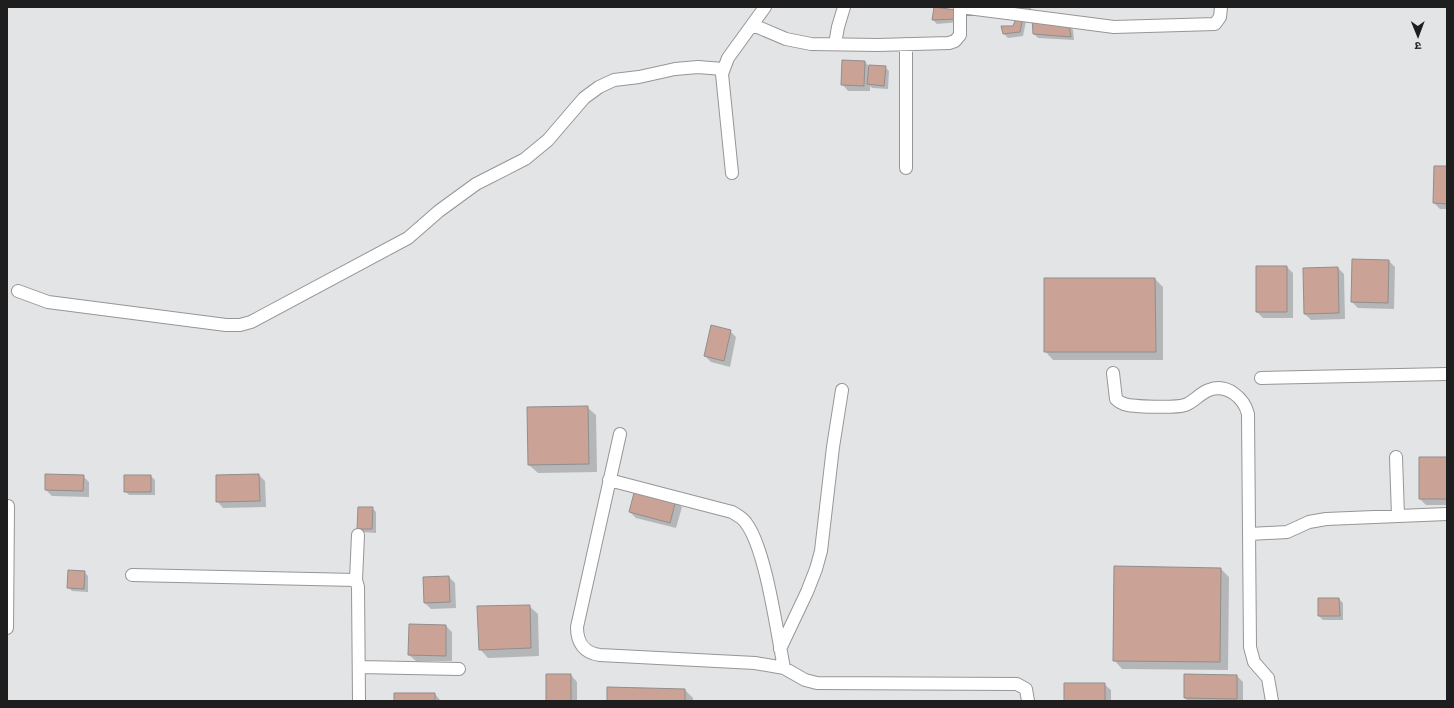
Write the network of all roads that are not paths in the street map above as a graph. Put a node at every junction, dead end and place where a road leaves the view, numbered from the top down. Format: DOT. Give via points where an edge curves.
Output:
graph roads {
  1 [pos="765,7"];
  2 [pos="844,7"];
  3 [pos="960,7"];
  4 [pos="1220,7"];
  5 [pos="753,25"];
  6 [pos="835,44"];
  7 [pos="906,44"];
  8 [pos="723,69"];
  9 [pos="906,168"];
  10 [pos="732,173"];
  11 [pos="18,291"];
  12 [pos="1113,373"];
  13 [pos="1447,374"];
  14 [pos="1262,378"];
  15 [pos="842,390"];
  16 [pos="620,434"];
  17 [pos="1396,457"];
  18 [pos="609,480"];
  19 [pos="8,506"];
  20 [pos="1447,514"];
  21 [pos="1398,516"];
  22 [pos="1249,534"];
  23 [pos="358,535"];
  24 [pos="8,566"];
  25 [pos="132,575"];
  26 [pos="356,580"];
  27 [pos="7,628"];
  28 [pos="780,648"];
  29 [pos="359,667"];
  30 [pos="784,668"];
  31 [pos="459,669"];
  32 [pos="359,701"];
  33 [pos="1028,701"];
  34 [pos="1272,701"];
  1 -- 5 [label="street"];
  2 -- 6 [label="street"];
  3 -- 4 [label="street" via="1114,27 1215,24 1220,17"];
  3 -- 7 [label="street" via="960,35 955,41"];
  5 -- 6 [label="street" via="786,39 811,44"];
  5 -- 8 [label="street"];
  6 -- 7 [label="street"];
  7 -- 9 [label="street"];
  8 -- 10 [label="street"];
  8 -- 11 [label="street" via="675,69 614,80 599,87 584,98 548,140 525,159 476,184 439,211 414,234 251,322 226,325 106,311 48,302"];
  12 -- 22 [label="street" via="1116,399 1129,405 1185,405 1214,388 1235,393 1243,401 1248,414"];
  13 -- 14 [label="street"];
  15 -- 28 [label="street" via="832,447 821,551 811,581"];
  16 -- 18 [label="street"];
  17 -- 21 [label="street"];
  18 -- 28 [label="street" via="732,512 746,522 755,539 764,568"];
  18 -- 30 [label="street" via="577,627 577,636 582,646 592,654 755,663"];
  19 -- 24 [label="street"];
  20 -- 21 [label="street"];
  21 -- 22 [label="street" via="1316,520 1287,532"];
  22 -- 34 [label="street" via="1250,647 1254,662 1268,678"];
  23 -- 26 [label="street"];
  24 -- 27 [label="street"];
  25 -- 26 [label="street"];
  26 -- 29 [label="street"];
  28 -- 30 [label="street"];
  29 -- 31 [label="street"];
  29 -- 32 [label="street"];
  30 -- 33 [label="street" via="805,680 817,683 1017,684 1026,689"];
}
